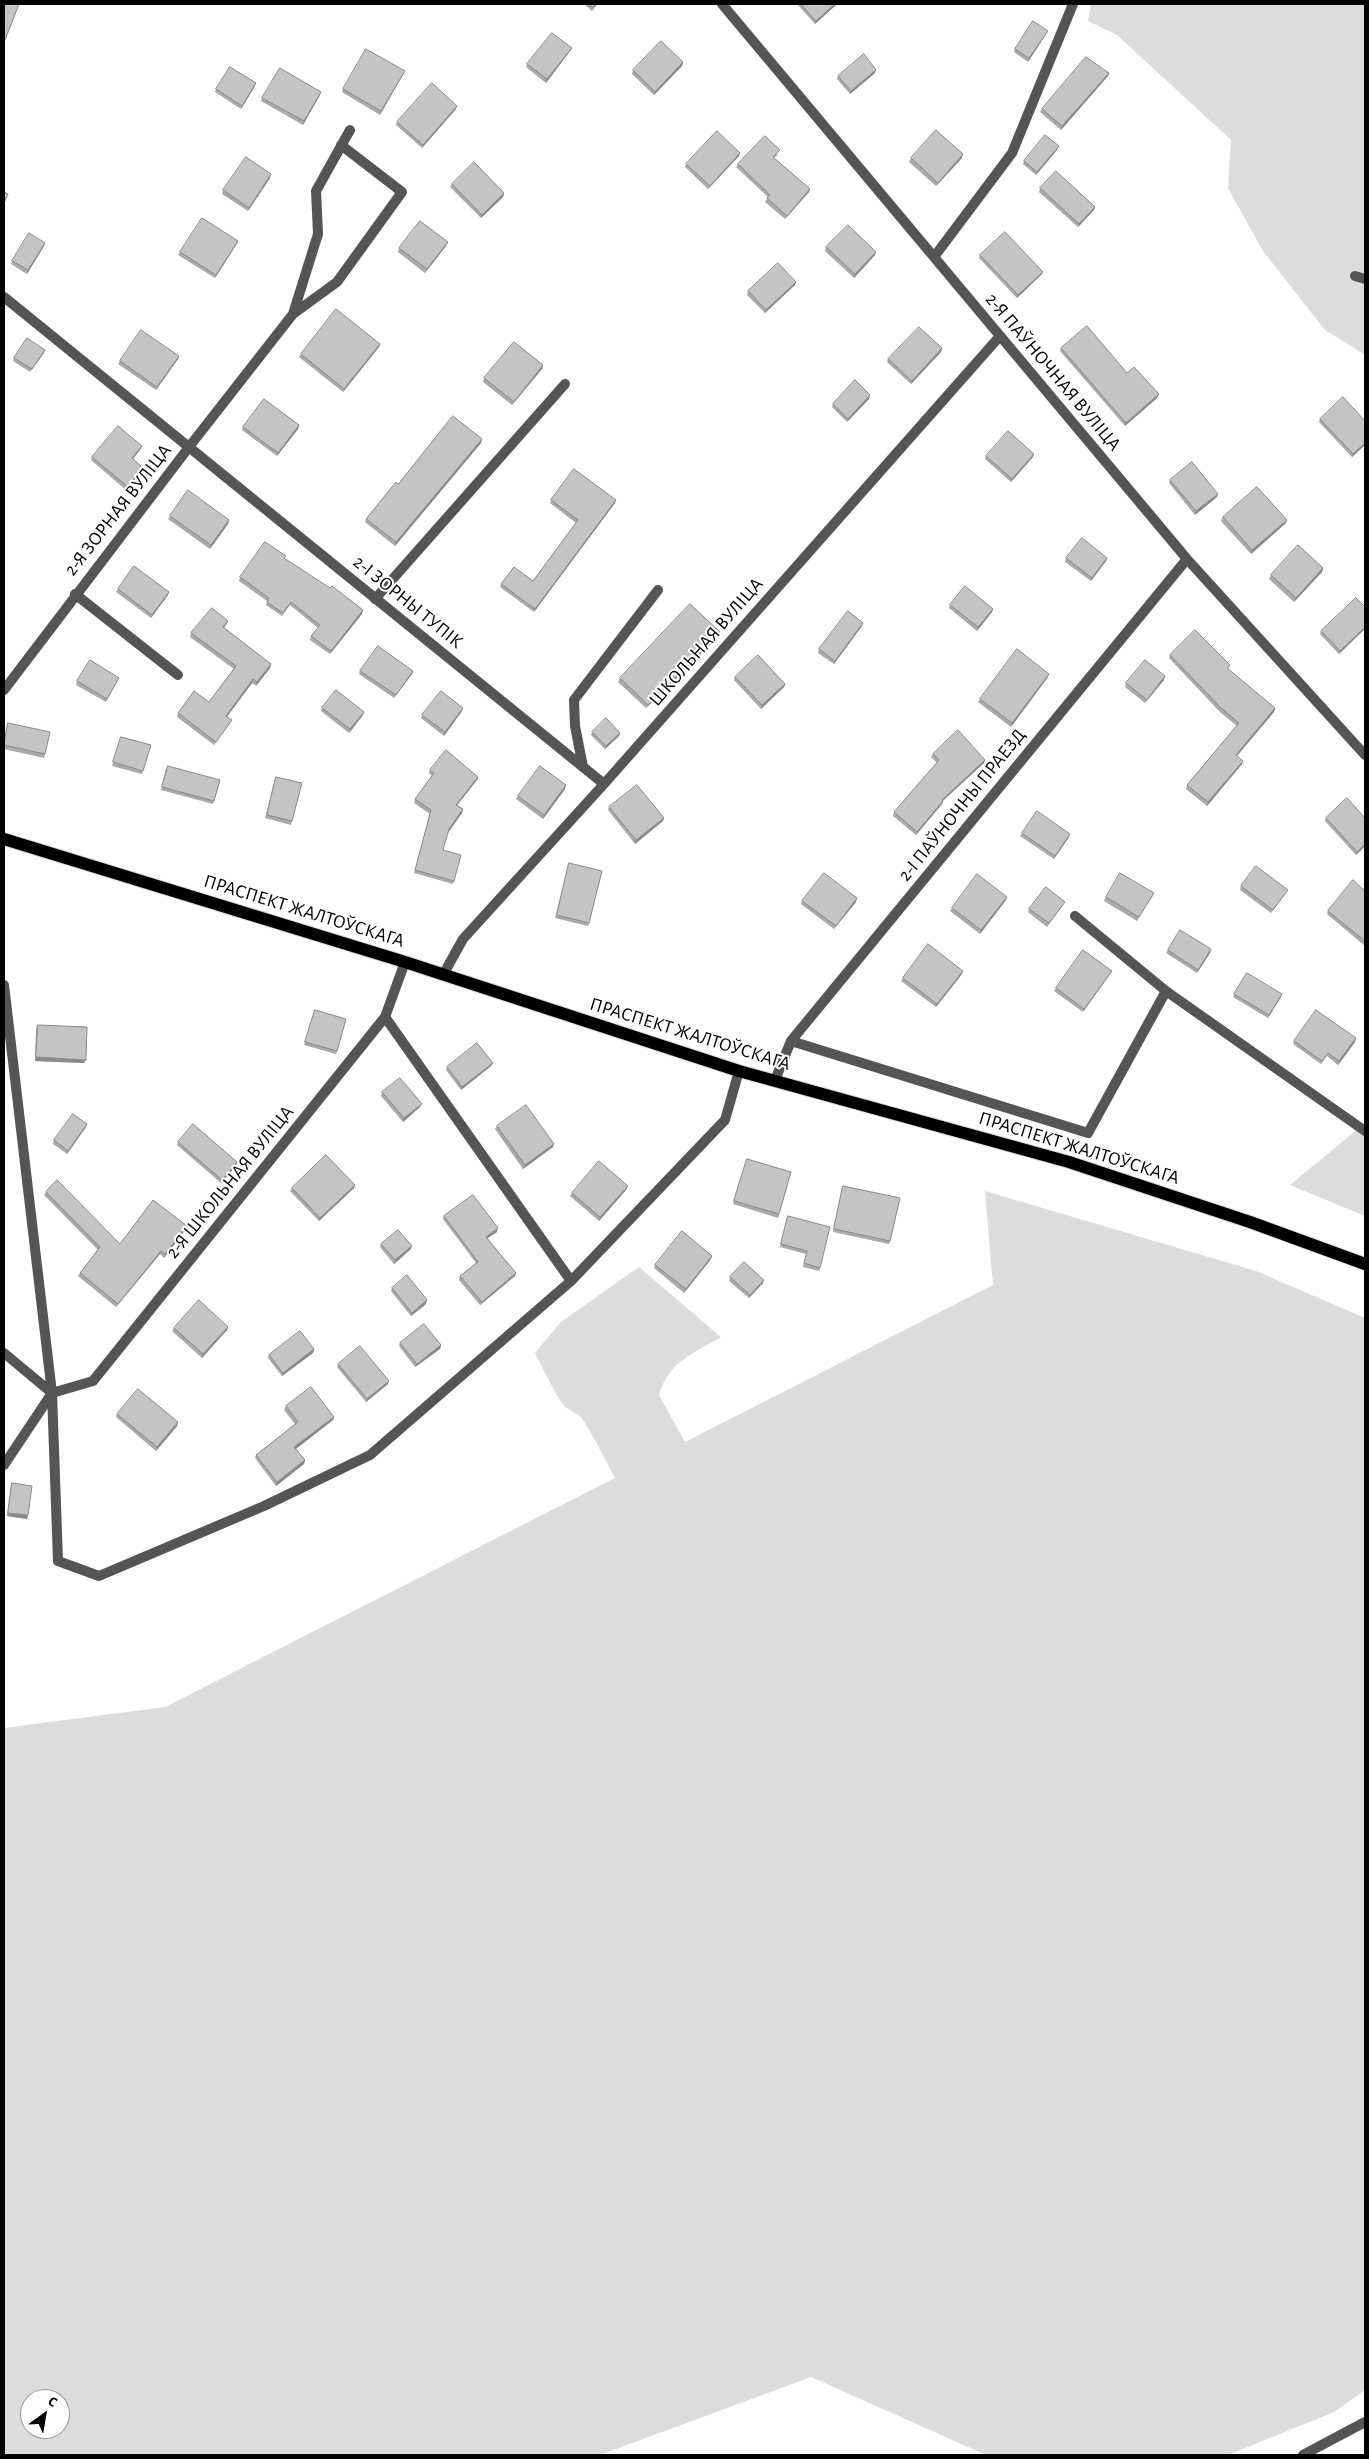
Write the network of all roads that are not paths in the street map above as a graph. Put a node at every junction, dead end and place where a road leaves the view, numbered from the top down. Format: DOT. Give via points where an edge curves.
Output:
graph roads {
  1 [pos="722,4"];
  2 [pos="1074,4"];
  3 [pos="350,130"];
  4 [pos="342,145"];
  5 [pos="934,257"];
  6 [pos="4,297"];
  7 [pos="293,314"];
  8 [pos="1000,336"];
  9 [pos="565,384"];
  10 [pos="189,448"];
  11 [pos="1187,559"];
  12 [pos="658,590"];
  13 [pos="76,594"];
  14 [pos="375,598"];
  15 [pos="178,675"];
  16 [pos="4,690"];
  17 [pos="1365,755"];
  18 [pos="583,767"];
  19 [pos="604,784"];
  20 [pos="4,839"];
  21 [pos="1075,916"];
  22 [pos="405,962"];
  23 [pos="443,975"];
  24 [pos="4,985"];
  25 [pos="1166,991"];
  26 [pos="384,1017"];
  27 [pos="791,1041"];
  28 [pos="739,1071"];
  29 [pos="775,1080"];
  30 [pos="1365,1131"];
  31 [pos="1365,1264"];
  32 [pos="571,1281"];
  33 [pos="4,1353"];
  34 [pos="52,1393"];
  35 [pos="4,1465"];
  36 [pos="1365,2422"];
  37 [pos="1303,2455"];
  1 -- 5 [label="street, 2-Я ПАЎНОЧНАЯ ВУЛІЦА"];
  2 -- 5 [label="street" via="1012,153"];
  3 -- 4 [label="street"];
  4 -- 7 [label="street" via="316,191 318,234"];
  4 -- 7 [label="street" via="402,192 337,282"];
  5 -- 8 [label="street, 2-Я ПАЎНОЧНАЯ ВУЛІЦА"];
  6 -- 10 [label="street, 2-Я ЗОРНАЯ ВУЛІЦА"];
  7 -- 10 [label="street"];
  8 -- 11 [label="street, 2-Я ПАЎНОЧНАЯ ВУЛІЦА"];
  8 -- 19 [label="street, ШКОЛЬНАЯ ВУЛІЦА"];
  9 -- 14 [label="street"];
  10 -- 13 [label="street, 2-Я ЗОРНАЯ ВУЛІЦА"];
  10 -- 14 [label="street, 2-І ЗОРНЫ ТУПІК"];
  11 -- 17 [label="street, 2-Я ПАЎНОЧНАЯ ВУЛІЦА"];
  11 -- 27 [label="street, 2-І ПАЎНОЧНЫ ПРАЕЗД"];
  12 -- 18 [label="street" via="574,700"];
  13 -- 15 [label="street"];
  13 -- 16 [label="street, 2-Я ЗОРНАЯ ВУЛІЦА"];
  14 -- 18 [label="street, 2-І ЗОРНЫ ТУПІК"];
  18 -- 19 [label="street, 2-І ЗОРНЫ ТУПІК"];
  19 -- 23 [label="street, ШКОЛЬНАЯ ВУЛІЦА" via="463,939"];
  20 -- 22 [label="main road, ПРАСПЕКТ ЖАЛТОЎСКАГА"];
  21 -- 25 [label="street"];
  22 -- 23 [label="main road, ПРАСПЕКТ ЖАЛТОЎСКАГА"];
  22 -- 26 [label="street, 2-Я ШКОЛЬНАЯ ВУЛІЦА"];
  23 -- 28 [label="main road, ПРАСПЕКТ ЖАЛТОЎСКАГА"];
  24 -- 34 [label="street"];
  25 -- 27 [label="street" via="1088,1132"];
  25 -- 30 [label="street"];
  26 -- 32 [label="street"];
  26 -- 34 [label="street, 2-Я ШКОЛЬНАЯ ВУЛІЦА" via="93,1381"];
  27 -- 29 [label="street, 2-І ПАЎНОЧНЫ ПРАЕЗД"];
  28 -- 29 [label="main road, ПРАСПЕКТ ЖАЛТОЎСКАГА"];
  28 -- 32 [label="street" via="725,1120"];
  29 -- 31 [label="main road, ПРАСПЕКТ ЖАЛТОЎСКАГА" via="1069,1162"];
  32 -- 34 [label="street" via="370,1455 264,1506 98,1576 58,1561"];
  33 -- 34 [label="street"];
  34 -- 35 [label="street"];
  36 -- 37 [label="street"];
}
